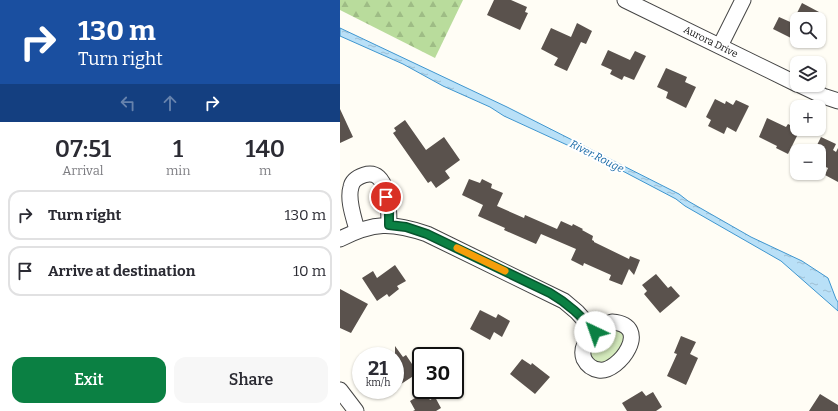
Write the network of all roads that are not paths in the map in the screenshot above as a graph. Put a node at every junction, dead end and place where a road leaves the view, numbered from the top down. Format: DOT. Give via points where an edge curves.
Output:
graph roads {
  1 [pos="625,0"];
  2 [pos="743,0"];
  3 [pos="720,46"];
  4 [pos="790,81"];
  5 [pos="815,92"];
  6 [pos="838,101"];
  7 [pos="389,225"];
  8 [pos="357,230"];
  9 [pos="340,240"];
  10 [pos="595,332"];
  11 [pos="340,390"];
  12 [pos="356,411"];
  1 -- 3 [label="street, Aurora Drive"];
  2 -- 3 [label="street"];
  3 -- 4 [label="street, Aurora Drive"];
  5 -- 6 [label="street"];
  7 -- 8 [label="street"];
  7 -- 8 [label="street" via="384,184 379,177 366,174 354,180 351,186 350,194"];
  7 -- 10 [label="street" via="427,234 550,293 577,312"];
  8 -- 9 [label="street"];
  11 -- 12 [label="street"];
}
